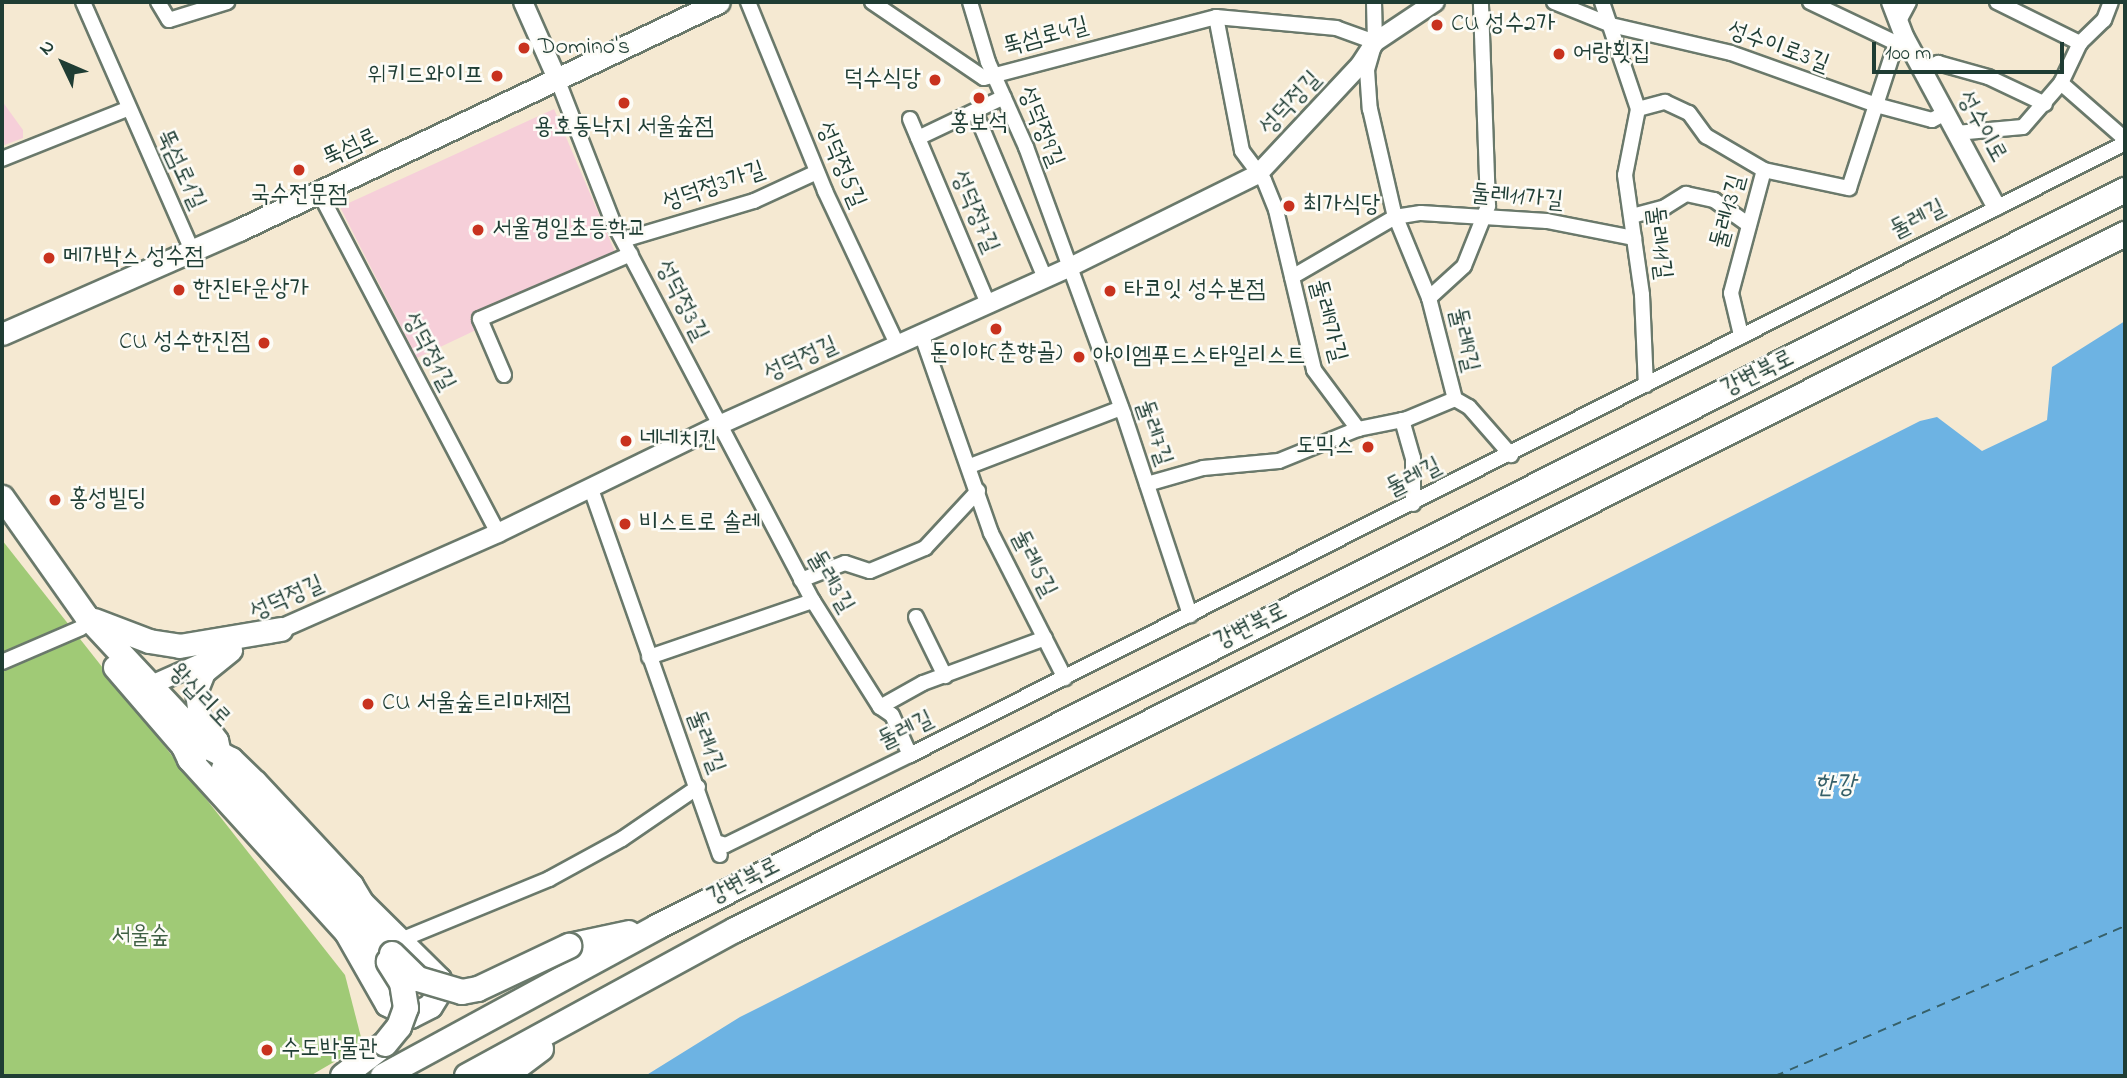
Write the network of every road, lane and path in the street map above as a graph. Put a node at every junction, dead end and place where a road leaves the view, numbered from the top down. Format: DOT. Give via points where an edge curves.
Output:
graph roads {
  1 [pos="83,2"];
  2 [pos="158,2"];
  3 [pos="227,2"];
  4 [pos="523,2"];
  5 [pos="719,2"];
  6 [pos="748,2"];
  7 [pos="872,2"];
  8 [pos="970,2"];
  9 [pos="1374,2"];
  10 [pos="1435,2"];
  11 [pos="1481,2"];
  12 [pos="1554,2"];
  13 [pos="1602,2"];
  14 [pos="1810,2"];
  15 [pos="1891,2"];
  16 [pos="1909,2"];
  17 [pos="1997,2"];
  18 [pos="2111,2"];
  19 [pos="1216,17"];
  20 [pos="1900,19"];
  21 [pos="1611,25"];
  22 [pos="1901,41"];
  23 [pos="1376,42"];
  24 [pos="2080,43"];
  25 [pos="1923,71"];
  26 [pos="994,75"];
  27 [pos="558,81"];
  28 [pos="2061,83"];
  29 [pos="1004,97"];
  30 [pos="2045,104"];
  31 [pos="1876,105"];
  32 [pos="127,109"];
  33 [pos="1638,109"];
  34 [pos="1945,113"];
  35 [pos="976,114"];
  36 [pos="910,119"];
  37 [pos="1956,133"];
  38 [pos="918,138"];
  39 [pos="2125,141"];
  40 [pos="2,159"];
  41 [pos="1764,170"];
  42 [pos="817,172"];
  43 [pos="1258,174"];
  44 [pos="2125,190"];
  45 [pos="319,192"];
  46 [pos="1996,206"];
  47 [pos="1486,216"];
  48 [pos="1632,216"];
  49 [pos="1395,217"];
  50 [pos="1749,225"];
  51 [pos="2125,234"];
  52 [pos="1634,238"];
  53 [pos="623,240"];
  54 [pos="192,250"];
  55 [pos="631,254"];
  56 [pos="1068,268"];
  57 [pos="1292,277"];
  58 [pos="1045,278"];
  59 [pos="1429,298"];
  60 [pos="988,304"];
  61 [pos="921,333"];
  62 [pos="2,334"];
  63 [pos="1741,335"];
  64 [pos="897,344"];
  65 [pos="504,375"];
  66 [pos="1646,385"];
  67 [pos="1455,399"];
  68 [pos="1121,408"];
  69 [pos="1402,420"];
  70 [pos="719,425"];
  71 [pos="1357,429"];
  72 [pos="1511,455"];
  73 [pos="970,466"];
  74 [pos="1147,484"];
  75 [pos="591,489"];
  76 [pos="978,491"];
  77 [pos="2,497"];
  78 [pos="1413,504"];
  79 [pos="2,520"];
  80 [pos="498,533"];
  81 [pos="801,580"];
  82 [pos="813,601"];
  83 [pos="1190,615"];
  84 [pos="916,617"];
  85 [pos="83,622"];
  86 [pos="281,629"];
  87 [pos="1045,638"];
  88 [pos="232,650"];
  89 [pos="649,656"];
  90 [pos="2,662"];
  91 [pos="945,676"];
  92 [pos="1065,678"];
  93 [pos="144,689"];
  94 [pos="880,707"];
  95 [pos="183,746"];
  96 [pos="220,754"];
  97 [pos="910,755"];
  98 [pos="698,787"];
  99 [pos="233,789"];
  100 [pos="719,849"];
  101 [pos="657,927"];
  102 [pos="392,951"];
  103 [pos="616,991"];
  104 [pos="343,1076"];
  105 [pos="383,1076"];
  106 [pos="467,1076"];
  107 [pos="505,1076"];
  1 -- 32 [label="street, 뚝섬로1길"];
  2 -- 3 [label="street" via="169,20"];
  4 -- 27 [label="street"];
  5 -- 27 [label="main road, 뚝섬로"];
  6 -- 42 [label="street, 성덕정5길"];
  7 -- 26 [label="street, 뚝섬로4길" via="984,78"];
  8 -- 26 [label="street, 성덕정9길"];
  9 -- 23 [label="street, 둘레9길"];
  10 -- 23 [label="street, 성덕정길"];
  11 -- 47 [label="street"];
  12 -- 21 [label="street, 성수이로3길"];
  13 -- 21 [label="street, 둘레11길"];
  14 -- 22 [label="street"];
  15 -- 20 [label="street, 성수이로"];
  16 -- 20 [label="street"];
  17 -- 24 [label="street"];
  18 -- 24 [label="street" via="2104,20"];
  19 -- 23 [label="street, 뚝섬로4길" via="1336,28"];
  19 -- 26 [label="street, 뚝섬로4길"];
  19 -- 43 [label="street, 둘레9가길" via="1241,151"];
  20 -- 22 [label="street, 성수이로"];
  21 -- 31 [label="street, 성수이로3길" via="1731,53"];
  21 -- 33 [label="street, 둘레11길"];
  22 -- 25 [label="street, 성수이로"];
  22 -- 31 [label="street, 둘레13길"];
  23 -- 43 [label="street, 성덕정길"];
  23 -- 49 [label="street, 둘레9길" via="1367,70 1370,109"];
  24 -- 28 [label="street"];
  25 -- 30 [label="street, 성수이로" via="1938,63 1987,77"];
  25 -- 34 [label="street, 성수이로"];
  26 -- 29 [label="street, 성덕정9길"];
  27 -- 45 [label="main road, 뚝섬로"];
  27 -- 53 [label="street, 성덕정3길"];
  28 -- 30 [label="street"];
  28 -- 39 [label="street"];
  29 -- 35 [label="street"];
  29 -- 56 [label="street, 성덕정9길"];
  30 -- 37 [label="street" via="2023,127"];
  31 -- 34 [label="street, 성수이로3길" via="1932,120"];
  31 -- 41 [label="street, 둘레13길" via="1849,188"];
  32 -- 40 [label="street, 뚝섬로1길"];
  32 -- 54 [label="street, 뚝섬로1길"];
  33 -- 41 [label="street" via="1665,102 1689,113 1706,136"];
  33 -- 48 [label="street, 둘레11길" via="1625,175"];
  34 -- 37 [label="street, 성수이로"];
  35 -- 38 [label="street"];
  35 -- 58 [label="street, 성덕정7길"];
  36 -- 38 [label="street, 성덕정7길"];
  37 -- 46 [label="street, 성수이로"];
  38 -- 60 [label="street, 성덕정7길"];
  39 -- 46 [label="street, 둘레길"];
  41 -- 50 [label="street, 둘레13길"];
  42 -- 53 [label="street, 성덕정3가길" via="754,201"];
  42 -- 64 [label="street, 성덕정5길"];
  43 -- 56 [label="street, 성덕정길"];
  43 -- 57 [label="street, 둘레9가길" via="1276,210"];
  44 -- 101 [label="highway, 강변북로"];
  45 -- 54 [label="main road, 뚝섬로"];
  45 -- 80 [label="street, 성덕정1길"];
  46 -- 63 [label="street, 둘레길"];
  47 -- 49 [label="street, 둘레11가길" via="1421,213"];
  47 -- 52 [label="street, 둘레11가길" via="1547,221"];
  47 -- 59 [label="street" via="1464,265"];
  48 -- 50 [label="street" via="1665,207 1686,194 1714,200"];
  48 -- 52 [label="street, 둘레11길"];
  49 -- 57 [label="street"];
  49 -- 59 [label="street, 둘레9길"];
  50 -- 63 [label="street, 둘레13길" via="1731,293"];
  51 -- 103 [label="highway, 강변북로"];
  52 -- 66 [label="street, 둘레11길"];
  53 -- 55 [label="street, 성덕정3길"];
  54 -- 62 [label="main road, 뚝섬로"];
  55 -- 65 [label="street" via="480,319"];
  55 -- 70 [label="street, 성덕정3길"];
  56 -- 58 [label="street, 성덕정길"];
  56 -- 68 [label="street, 둘레7길"];
  57 -- 71 [label="street, 둘레9가길" via="1317,376"];
  58 -- 60 [label="street, 성덕정길"];
  59 -- 67 [label="street, 둘레9길"];
  60 -- 61 [label="street, 성덕정길"];
  61 -- 64 [label="street, 성덕정길"];
  61 -- 73 [label="street, 둘레5길"];
  63 -- 66 [label="street, 둘레길"];
  64 -- 70 [label="street, 성덕정길"];
  66 -- 72 [label="street, 둘레길"];
  67 -- 69 [label="street"];
  67 -- 72 [label="street, 둘레9길" via="1469,407"];
  68 -- 73 [label="street"];
  68 -- 74 [label="street, 둘레7길"];
  69 -- 71 [label="street"];
  69 -- 78 [label="street" via="1412,458"];
  70 -- 75 [label="street, 성덕정길"];
  70 -- 81 [label="street, 둘레3길"];
  71 -- 74 [label="street" via="1279,461 1202,468"];
  72 -- 78 [label="street, 둘레길"];
  73 -- 76 [label="street, 둘레5길"];
  74 -- 83 [label="street, 둘레7길"];
  75 -- 80 [label="street, 성덕정길"];
  75 -- 89 [label="street, 둘레1길"];
  76 -- 81 [label="street" via="925,548 870,571 845,563"];
  76 -- 87 [label="street, 둘레5길" via="991,533"];
  77 -- 85 [label="main road, 왕십리로"];
  78 -- 83 [label="street, 둘레길"];
  79 -- 85 [label="main road, 왕십리로"];
  80 -- 86 [label="street, 성덕정길"];
  81 -- 82 [label="street, 둘레3길"];
  82 -- 89 [label="street"];
  82 -- 94 [label="street, 둘레3길"];
  83 -- 92 [label="street, 둘레길"];
  84 -- 91 [label="street"];
  85 -- 86 [label="main road" via="179,646"];
  85 -- 90 [label="street"];
  85 -- 93 [label="main road, 왕십리로"];
  86 -- 88 [label="street, 성덕정길"];
  87 -- 91 [label="street"];
  87 -- 92 [label="street, 둘레5길"];
  88 -- 93 [label="street, 성덕정길"];
  88 -- 96 [label="main road" via="204,672 196,692 199,716"];
  89 -- 98 [label="street, 둘레1길"];
  91 -- 94 [label="street"];
  92 -- 97 [label="street, 둘레길"];
  93 -- 95 [label="main road, 왕십리로"];
  93 -- 96 [label="main road, 왕십리로"];
  94 -- 97 [label="street, 둘레3길" via="891,715"];
  95 -- 99 [label="main road, 왕십리로"];
  95 -- 102 [label="main road" via="189,760 346,932 387,1004 411,1016 430,1006 442,987 433,972"];
  96 -- 99 [label="main road, 왕십리로"];
  96 -- 102 [label="main road" via="255,782"];
  97 -- 100 [label="street, 둘레길"];
  98 -- 100 [label="street, 둘레1길"];
  98 -- 102 [label="street" via="583,862"];
  99 -- 102 [label="main road, 왕십리로"];
  101 -- 102 [label="highway, bridge" via="569,946 509,976 462,992 418,979"];
  101 -- 105 [label="highway, 강변북로"];
  102 -- 104 [label="highway, bridge" via="406,1008 399,1027 385,1044"];
  103 -- 106 [label="highway, 강변북로"];
  103 -- 107 [label="highway"];
}
